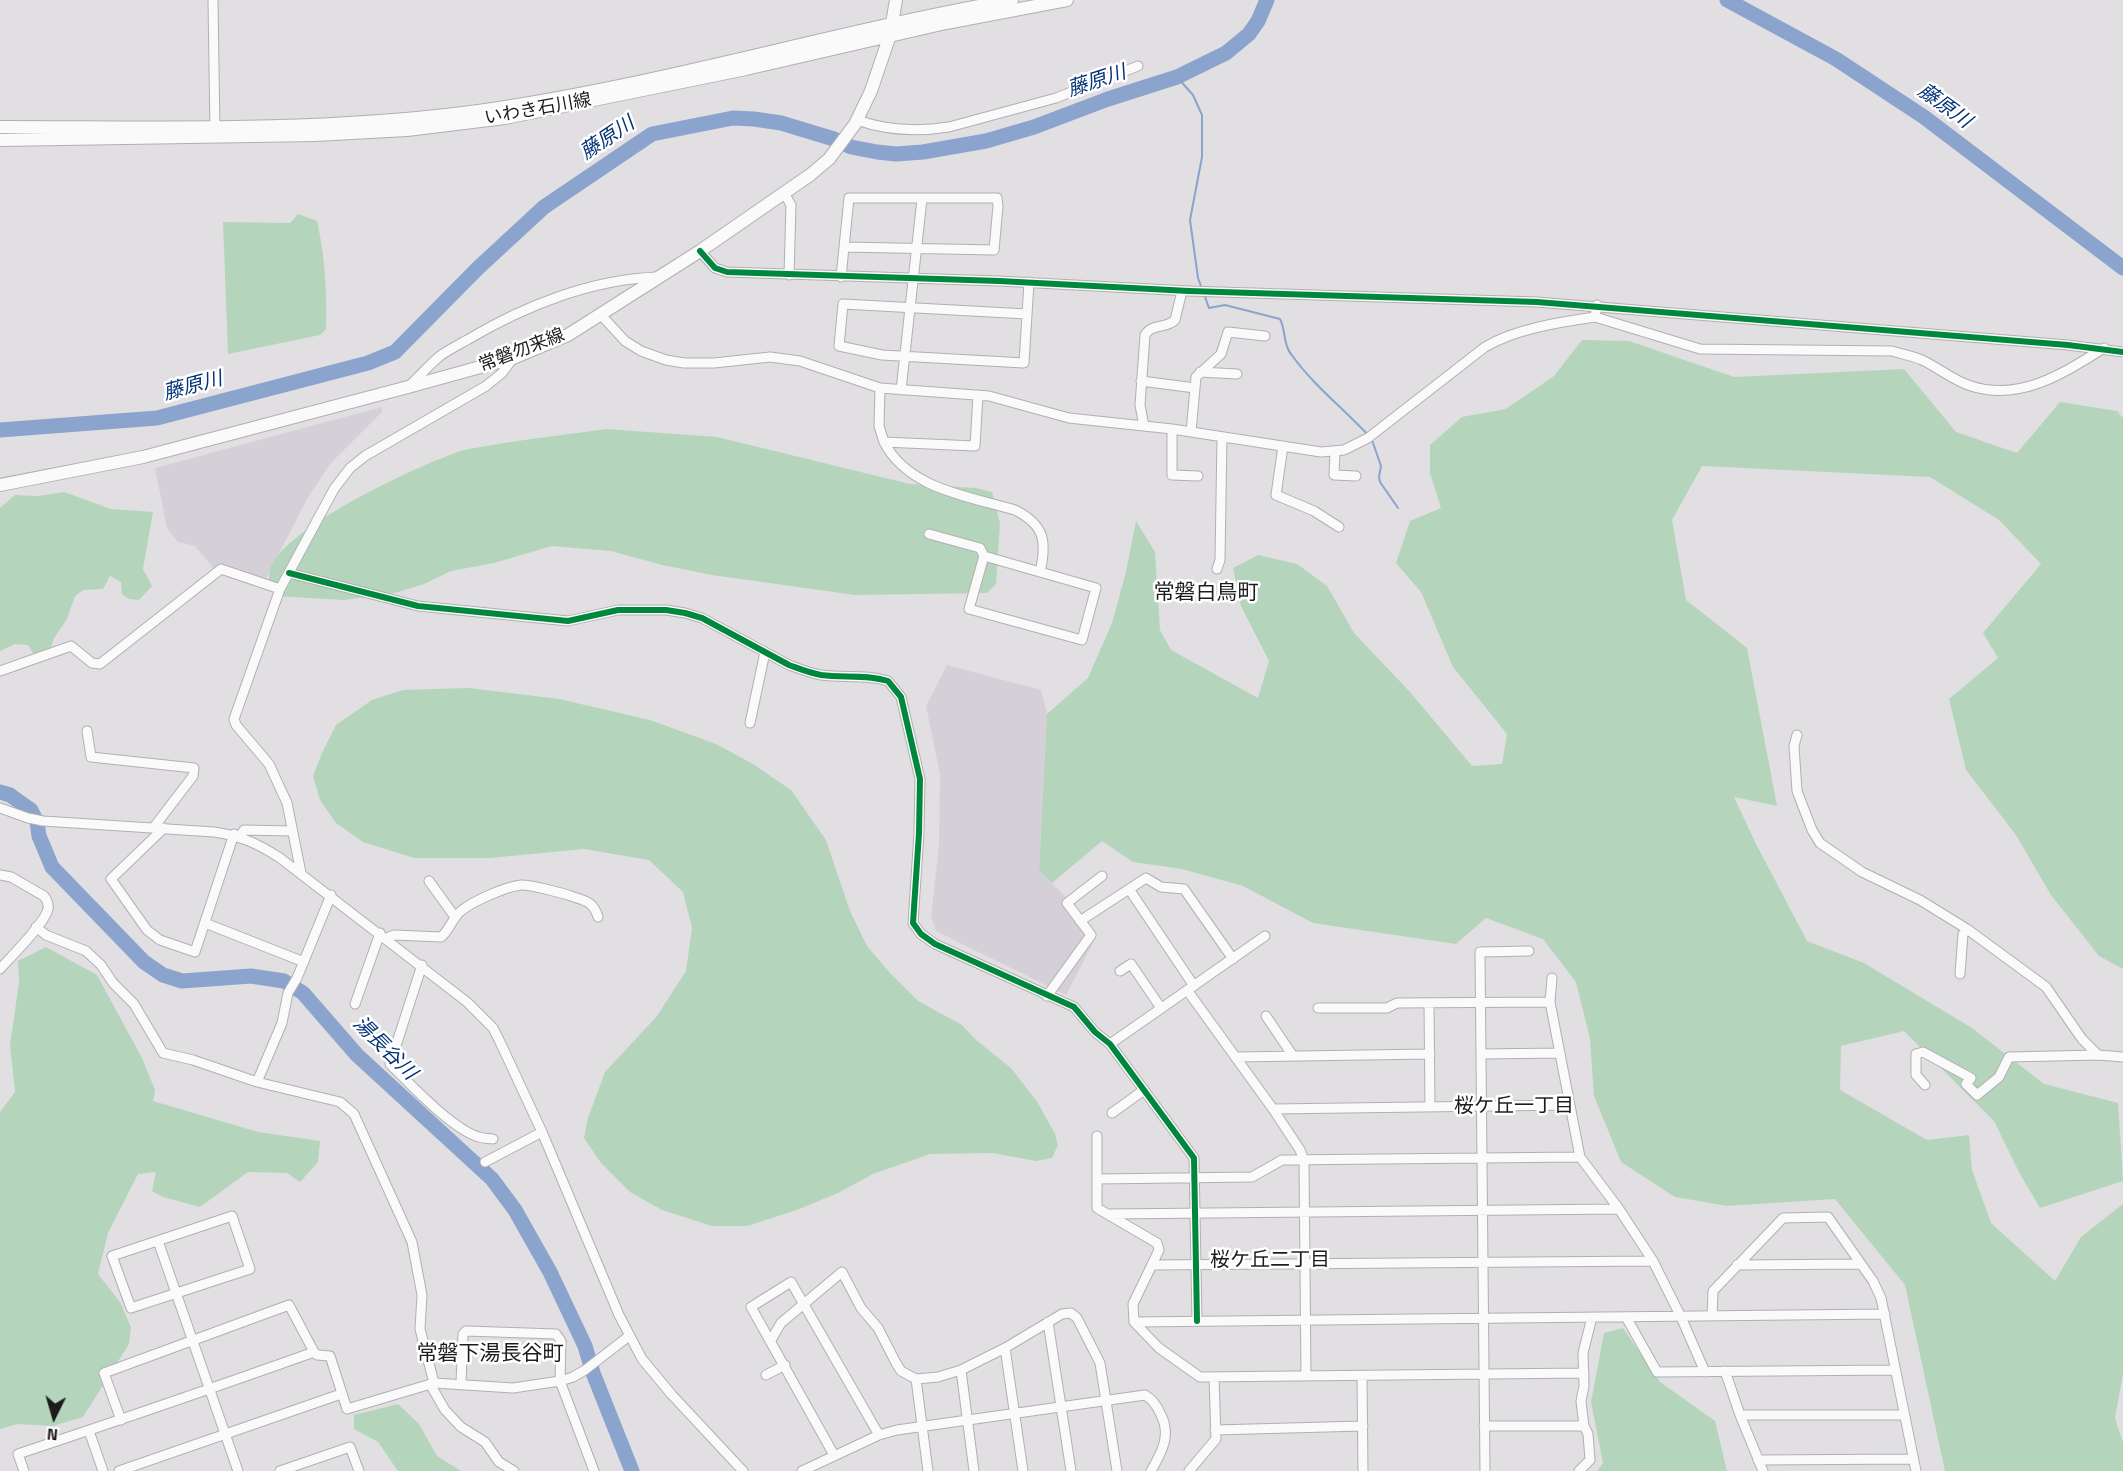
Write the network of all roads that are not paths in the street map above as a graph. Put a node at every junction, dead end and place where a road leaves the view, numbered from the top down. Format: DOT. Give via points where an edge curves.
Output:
graph roads {
  1 [pos="213,0"];
  2 [pos="896,0"];
  3 [pos="1012,0"];
  4 [pos="1067,0"];
  5 [pos="891,30"];
  6 [pos="1138,66"];
  7 [pos="856,122"];
  8 [pos="0,127"];
  9 [pos="215,131"];
  10 [pos="0,140"];
  11 [pos="784,193"];
  12 [pos="922,200"];
  13 [pos="844,247"];
  14 [pos="918,248"];
  15 [pos="700,251"];
  16 [pos="789,275"];
  17 [pos="661,277"];
  18 [pos="840,277"];
  19 [pos="915,278"];
  20 [pos="1029,282"];
  21 [pos="1182,291"];
  22 [pos="1597,305"];
  23 [pos="911,308"];
  24 [pos="1027,314"];
  25 [pos="601,315"];
  26 [pos="1594,317"];
  27 [pos="1265,336"];
  28 [pos="2123,341"];
  29 [pos="2104,348"];
  30 [pos="2119,351"];
  31 [pos="906,356"];
  32 [pos="513,358"];
  33 [pos="1200,372"];
  34 [pos="1237,374"];
  35 [pos="1141,381"];
  36 [pos="408,387"];
  37 [pos="880,388"];
  38 [pos="1195,388"];
  39 [pos="902,390"];
  40 [pos="978,395"];
  41 [pos="1144,426"];
  42 [pos="1172,429"];
  43 [pos="1191,432"];
  44 [pos="1222,437"];
  45 [pos="884,442"];
  46 [pos="1283,446"];
  47 [pos="1335,452"];
  48 [pos="1198,476"];
  49 [pos="1356,476"];
  50 [pos="0,486"];
  51 [pos="1339,527"];
  52 [pos="929,534"];
  53 [pos="984,556"];
  54 [pos="1216,569"];
  55 [pos="1040,572"];
  56 [pos="289,573"];
  57 [pos="280,589"];
  58 [pos="765,652"];
  59 [pos="0,671"];
  60 [pos="750,723"];
  61 [pos="87,731"];
  62 [pos="1797,735"];
  63 [pos="0,808"];
  64 [pos="159,828"];
  65 [pos="292,831"];
  66 [pos="237,835"];
  67 [pos="301,873"];
  68 [pos="0,875"];
  69 [pos="1102,876"];
  70 [pos="429,881"];
  71 [pos="1129,889"];
  72 [pos="330,895"];
  73 [pos="455,917"];
  74 [pos="598,917"];
  75 [pos="1080,921"];
  76 [pos="205,923"];
  77 [pos="36,927"];
  78 [pos="1967,930"];
  79 [pos="383,935"];
  80 [pos="1265,936"];
  81 [pos="1529,951"];
  82 [pos="1233,959"];
  83 [pos="304,962"];
  84 [pos="422,965"];
  85 [pos="0,969"];
  86 [pos="1120,971"];
  87 [pos="1960,974"];
  88 [pos="1552,978"];
  89 [pos="1191,988"];
  90 [pos="1047,996"];
  91 [pos="1550,1002"];
  92 [pos="1430,1003"];
  93 [pos="1480,1003"];
  94 [pos="355,1004"];
  95 [pos="1161,1008"];
  96 [pos="1318,1008"];
  97 [pos="1266,1016"];
  98 [pos="1110,1044"];
  99 [pos="1560,1053"];
  100 [pos="1430,1054"];
  101 [pos="1481,1054"];
  102 [pos="2098,1055"];
  103 [pos="1293,1056"];
  104 [pos="1235,1057"];
  105 [pos="2123,1057"];
  106 [pos="257,1082"];
  107 [pos="1925,1085"];
  108 [pos="1144,1090"];
  109 [pos="1569,1105"];
  110 [pos="1481,1106"];
  111 [pos="1430,1107"];
  112 [pos="1273,1108"];
  113 [pos="1112,1113"];
  114 [pos="542,1132"];
  115 [pos="1097,1137"];
  116 [pos="493,1138"];
  117 [pos="1580,1156"];
  118 [pos="1482,1158"];
  119 [pos="1304,1160"];
  120 [pos="485,1162"];
  121 [pos="1194,1178"];
  122 [pos="1097,1179"];
  123 [pos="1619,1209"];
  124 [pos="1482,1210"];
  125 [pos="1305,1212"];
  126 [pos="1195,1213"];
  127 [pos="1107,1214"];
  128 [pos="158,1241"];
  129 [pos="1653,1261"];
  130 [pos="1483,1263"];
  131 [pos="1305,1264"];
  132 [pos="1861,1264"];
  133 [pos="1152,1265"];
  134 [pos="1196,1265"];
  135 [pos="1737,1266"];
  136 [pos="176,1292"];
  137 [pos="804,1303"];
  138 [pos="1885,1314"];
  139 [pos="1712,1316"];
  140 [pos="1592,1317"];
  141 [pos="1626,1317"];
  142 [pos="1681,1317"];
  143 [pos="1484,1318"];
  144 [pos="1306,1320"];
  145 [pos="1134,1322"];
  146 [pos="1197,1322"];
  147 [pos="1048,1323"];
  148 [pos="629,1336"];
  149 [pos="771,1340"];
  150 [pos="193,1341"];
  151 [pos="1005,1348"];
  152 [pos="314,1352"];
  153 [pos="784,1365"];
  154 [pos="961,1370"];
  155 [pos="1895,1370"];
  156 [pos="1725,1371"];
  157 [pos="1584,1372"];
  158 [pos="1705,1372"];
  159 [pos="1484,1374"];
  160 [pos="766,1375"];
  161 [pos="1306,1376"];
  162 [pos="1362,1376"];
  163 [pos="1214,1377"];
  164 [pos="916,1379"];
  165 [pos="560,1381"];
  166 [pos="432,1383"];
  167 [pos="461,1383"];
  168 [pos="210,1389"];
  169 [pos="341,1394"];
  170 [pos="1106,1401"];
  171 [pos="1061,1407"];
  172 [pos="1015,1413"];
  173 [pos="1740,1415"];
  174 [pos="1903,1415"];
  175 [pos="121,1420"];
  176 [pos="968,1420"];
  177 [pos="922,1426"];
  178 [pos="1363,1426"];
  179 [pos="1484,1426"];
  180 [pos="1584,1426"];
  181 [pos="1215,1430"];
  182 [pos="89,1431"];
  183 [pos="226,1433"];
  184 [pos="879,1435"];
  185 [pos="834,1455"];
  186 [pos="1913,1459"];
  187 [pos="1758,1460"];
  188 [pos="24,1471"];
  189 [pos="104,1471"];
  190 [pos="118,1471"];
  191 [pos="238,1471"];
  192 [pos="280,1471"];
  193 [pos="359,1471"];
  194 [pos="514,1471"];
  195 [pos="594,1471"];
  196 [pos="743,1471"];
  197 [pos="802,1471"];
  198 [pos="928,1471"];
  199 [pos="974,1471"];
  200 [pos="1023,1471"];
  201 [pos="1071,1471"];
  202 [pos="1117,1471"];
  203 [pos="1151,1471"];
  204 [pos="1189,1471"];
  205 [pos="1363,1471"];
  206 [pos="1485,1471"];
  207 [pos="1579,1471"];
  208 [pos="1763,1471"];
  209 [pos="1916,1471"];
  1 -- 9 [label="street"];
  2 -- 5 [label="main road, 常磐勿来線"];
  3 -- 5 [label="main road, いわき石川線"];
  4 -- 5 [label="main road, いわき石川線"];
  5 -- 7 [label="main road, 常磐勿来線" via="872,92"];
  5 -- 9 [label="main road, いわき石川線" via="504,107 378,122"];
  6 -- 7 [label="street" via="1056,99 949,127 898,130"];
  7 -- 11 [label="main road, 常磐勿来線" via="829,159"];
  8 -- 9 [label="main road, いわき石川線"];
  9 -- 10 [label="main road, いわき石川線"];
  11 -- 15 [label="main road, 常磐勿来線"];
  11 -- 16 [label="street" via="791,205"];
  12 -- 13 [label="street" via="849,198"];
  12 -- 14 [label="street"];
  12 -- 14 [label="street" via="996,198 998,206 994,250"];
  13 -- 14 [label="street"];
  13 -- 18 [label="street"];
  14 -- 19 [label="street"];
  15 -- 16 [label="street" via="721,271"];
  15 -- 17 [label="main road, 常磐勿来線"];
  16 -- 18 [label="street"];
  17 -- 25 [label="main road, 常磐勿来線"];
  17 -- 36 [label="street" via="635,278 582,290 520,312 440,356"];
  18 -- 19 [label="street"];
  19 -- 20 [label="street"];
  19 -- 23 [label="street"];
  20 -- 21 [label="street"];
  20 -- 24 [label="street"];
  21 -- 22 [label="street"];
  21 -- 35 [label="street" via="1175,320 1152,327 1145,335"];
  22 -- 26 [label="street"];
  22 -- 29 [label="street"];
  23 -- 24 [label="street"];
  23 -- 31 [label="street"];
  23 -- 31 [label="street" via="843,304 839,346"];
  24 -- 31 [label="street" via="1024,363"];
  25 -- 32 [label="main road, 常磐勿来線" via="559,339"];
  25 -- 37 [label="street" via="625,341 666,360 714,363 770,357 790,359"];
  26 -- 29 [label="street" via="1700,349 1892,351 1921,359 1969,386 1988,390 2041,383"];
  26 -- 47 [label="street" via="1496,340 1370,437"];
  27 -- 33 [label="street" via="1228,332 1221,354"];
  28 -- 30 [label="street"];
  29 -- 30 [label="street"];
  31 -- 39 [label="street"];
  32 -- 36 [label="main road, 常磐勿来線"];
  32 -- 56 [label="street" via="502,374 486,386 350,468 334,489"];
  33 -- 34 [label="street"];
  33 -- 38 [label="street"];
  35 -- 38 [label="street"];
  35 -- 41 [label="street"];
  36 -- 50 [label="main road, 常磐勿来線" via="143,457"];
  37 -- 39 [label="street"];
  37 -- 45 [label="street" via="879,426"];
  38 -- 43 [label="street"];
  39 -- 40 [label="street"];
  40 -- 41 [label="street" via="1069,418"];
  40 -- 45 [label="street" via="975,446"];
  41 -- 42 [label="street"];
  42 -- 43 [label="street"];
  42 -- 48 [label="street" via="1172,475"];
  43 -- 44 [label="street"];
  44 -- 46 [label="street"];
  44 -- 54 [label="street" via="1220,560"];
  45 -- 55 [label="street" via="897,462 918,478 1015,510 1036,524 1042,534 1044,557"];
  46 -- 47 [label="street"];
  46 -- 51 [label="street" via="1276,495"];
  47 -- 49 [label="street" via="1334,475"];
  52 -- 53 [label="street" via="980,548"];
  53 -- 55 [label="street"];
  53 -- 55 [label="street" via="969,609 1082,640 1096,588"];
  56 -- 57 [label="street"];
  56 -- 58 [label="street" via="418,606 568,621 618,610 685,613"];
  57 -- 59 [label="street" via="221,569 100,664 92,663 70,646"];
  57 -- 65 [label="street" via="234,719 269,764 287,803"];
  58 -- 60 [label="street"];
  58 -- 90 [label="street" via="821,675 880,678 894,687 901,697 920,779 913,923 935,944"];
  61 -- 64 [label="street" via="91,757 194,768 193,776"];
  62 -- 78 [label="street" via="1797,791 1820,843 1862,872 1920,900"];
  63 -- 64 [label="street" via="43,821"];
  64 -- 66 [label="street"];
  64 -- 76 [label="street" via="111,879 147,930 160,940 195,952"];
  65 -- 66 [label="street" via="244,830"];
  65 -- 67 [label="street"];
  66 -- 67 [label="street" via="259,844"];
  66 -- 76 [label="street"];
  67 -- 72 [label="street"];
  68 -- 77 [label="street" via="45,896 47,912"];
  69 -- 75 [label="street" via="1067,903"];
  70 -- 73 [label="street"];
  71 -- 75 [label="street"];
  71 -- 82 [label="street" via="1146,878 1161,887 1184,889"];
  71 -- 89 [label="street"];
  72 -- 79 [label="street"];
  72 -- 83 [label="street"];
  73 -- 74 [label="street" via="474,903 522,885 563,893 591,904"];
  73 -- 79 [label="street" via="441,937"];
  75 -- 90 [label="street" via="1091,935"];
  76 -- 83 [label="street"];
  77 -- 85 [label="street"];
  77 -- 106 [label="street" via="86,951 134,1004 163,1053"];
  78 -- 87 [label="street" via="1963,934"];
  78 -- 102 [label="street" via="2046,987"];
  79 -- 84 [label="street"];
  79 -- 94 [label="street"];
  80 -- 82 [label="street"];
  81 -- 93 [label="street" via="1480,952"];
  82 -- 89 [label="street"];
  83 -- 106 [label="street" via="288,993 282,1023"];
  84 -- 114 [label="street" via="493,1028"];
  84 -- 116 [label="street" via="390,1064 417,1092 465,1130 481,1138"];
  86 -- 95 [label="street" via="1131,964"];
  88 -- 91 [label="street"];
  89 -- 95 [label="street"];
  89 -- 104 [label="street"];
  90 -- 98 [label="street" via="1074,1007"];
  91 -- 93 [label="street"];
  91 -- 99 [label="street"];
  92 -- 93 [label="street"];
  92 -- 96 [label="street" via="1397,1003 1387,1008"];
  92 -- 100 [label="street"];
  93 -- 101 [label="street"];
  95 -- 98 [label="street"];
  97 -- 103 [label="street"];
  98 -- 108 [label="street"];
  99 -- 101 [label="street"];
  99 -- 109 [label="street"];
  100 -- 103 [label="street"];
  100 -- 111 [label="street"];
  101 -- 110 [label="street"];
  102 -- 105 [label="street"];
  102 -- 107 [label="street" via="2009,1057 1999,1077 1977,1095 1966,1084 1971,1078 1923,1052 1916,1054 1916,1076"];
  103 -- 104 [label="street"];
  104 -- 112 [label="street"];
  106 -- 166 [label="street" via="340,1102 354,1114 412,1242 422,1295 420,1329"];
  108 -- 113 [label="street"];
  108 -- 121 [label="street" via="1194,1158"];
  109 -- 110 [label="street"];
  109 -- 117 [label="street"];
  110 -- 111 [label="street"];
  110 -- 118 [label="street"];
  111 -- 112 [label="street"];
  112 -- 119 [label="street"];
  114 -- 120 [label="street"];
  114 -- 148 [label="street"];
  115 -- 122 [label="street"];
  117 -- 118 [label="street"];
  117 -- 123 [label="street"];
  118 -- 119 [label="street"];
  118 -- 124 [label="street"];
  119 -- 121 [label="street" via="1282,1160 1252,1177"];
  119 -- 125 [label="street"];
  121 -- 122 [label="street"];
  121 -- 126 [label="street"];
  122 -- 127 [label="street" via="1097,1209"];
  123 -- 124 [label="street"];
  123 -- 129 [label="street"];
  124 -- 125 [label="street"];
  124 -- 130 [label="street"];
  125 -- 126 [label="street"];
  125 -- 131 [label="street"];
  126 -- 127 [label="street"];
  126 -- 134 [label="street"];
  127 -- 133 [label="street" via="1157,1243 1159,1250"];
  128 -- 136 [label="street"];
  128 -- 136 [label="street" via="112,1256 131,1308"];
  128 -- 136 [label="street" via="232,1216 250,1269"];
  129 -- 130 [label="street"];
  129 -- 142 [label="street"];
  130 -- 131 [label="street"];
  130 -- 143 [label="street"];
  131 -- 134 [label="street"];
  131 -- 144 [label="street"];
  132 -- 135 [label="street"];
  132 -- 135 [label="street" via="1828,1217 1783,1218"];
  132 -- 138 [label="street" via="1873,1281"];
  133 -- 134 [label="street"];
  133 -- 145 [label="street" via="1132,1304"];
  134 -- 146 [label="street"];
  135 -- 139 [label="street" via="1713,1291"];
  136 -- 150 [label="street"];
  137 -- 149 [label="street" via="782,1323"];
  137 -- 149 [label="street" via="791,1282 751,1307"];
  137 -- 164 [label="street" via="842,1272 901,1371"];
  137 -- 184 [label="street"];
  138 -- 139 [label="street"];
  138 -- 155 [label="street"];
  139 -- 142 [label="street"];
  140 -- 141 [label="street"];
  140 -- 143 [label="street"];
  140 -- 157 [label="street" via="1583,1353"];
  141 -- 142 [label="street"];
  141 -- 158 [label="street" via="1657,1372"];
  142 -- 158 [label="street"];
  143 -- 144 [label="street"];
  143 -- 159 [label="street"];
  144 -- 146 [label="street"];
  144 -- 161 [label="street"];
  145 -- 146 [label="street"];
  145 -- 163 [label="street" via="1159,1348 1193,1373"];
  147 -- 151 [label="street"];
  147 -- 170 [label="street" via="1066,1312 1077,1318 1100,1363"];
  147 -- 171 [label="street"];
  148 -- 165 [label="street" via="598,1362"];
  148 -- 196 [label="street" via="650,1371"];
  149 -- 153 [label="street"];
  150 -- 152 [label="street" via="289,1305"];
  150 -- 168 [label="street"];
  150 -- 175 [label="street" via="104,1373"];
  151 -- 154 [label="street"];
  151 -- 172 [label="street"];
  152 -- 168 [label="street"];
  152 -- 169 [label="street" via="330,1356"];
  153 -- 160 [label="street"];
  153 -- 185 [label="street"];
  154 -- 164 [label="street"];
  154 -- 176 [label="street"];
  155 -- 156 [label="street"];
  155 -- 174 [label="street"];
  156 -- 158 [label="street"];
  156 -- 173 [label="street"];
  157 -- 159 [label="street"];
  157 -- 180 [label="street"];
  159 -- 162 [label="street"];
  159 -- 179 [label="street"];
  161 -- 162 [label="street"];
  161 -- 163 [label="street"];
  162 -- 178 [label="street"];
  163 -- 181 [label="street"];
  164 -- 177 [label="street"];
  165 -- 167 [label="street" via="513,1388"];
  165 -- 167 [label="street" via="561,1341 556,1334 472,1330 463,1334"];
  165 -- 195 [label="street"];
  166 -- 167 [label="street"];
  166 -- 169 [label="street" via="347,1409"];
  166 -- 194 [label="street" via="445,1410 461,1427 485,1442 499,1462"];
  168 -- 175 [label="street"];
  168 -- 183 [label="street"];
  169 -- 183 [label="street"];
  170 -- 171 [label="street"];
  170 -- 202 [label="street"];
  170 -- 203 [label="street" via="1145,1395 1157,1407 1167,1429 1166,1440"];
  171 -- 172 [label="street"];
  171 -- 201 [label="street"];
  172 -- 176 [label="street"];
  172 -- 200 [label="street"];
  173 -- 174 [label="street"];
  173 -- 187 [label="street"];
  174 -- 186 [label="street"];
  175 -- 182 [label="street"];
  176 -- 177 [label="street"];
  176 -- 199 [label="street"];
  177 -- 184 [label="street"];
  177 -- 198 [label="street"];
  178 -- 181 [label="street"];
  178 -- 205 [label="street"];
  179 -- 180 [label="street"];
  179 -- 206 [label="street"];
  180 -- 207 [label="street" via="1590,1460"];
  181 -- 204 [label="street" via="1215,1439"];
  182 -- 188 [label="street" via="18,1454"];
  182 -- 189 [label="street"];
  183 -- 190 [label="street"];
  183 -- 191 [label="street"];
  184 -- 185 [label="street"];
  185 -- 197 [label="street"];
  186 -- 187 [label="street"];
  186 -- 209 [label="street"];
  187 -- 208 [label="street"];
  192 -- 193 [label="street" via="350,1447"];
}
